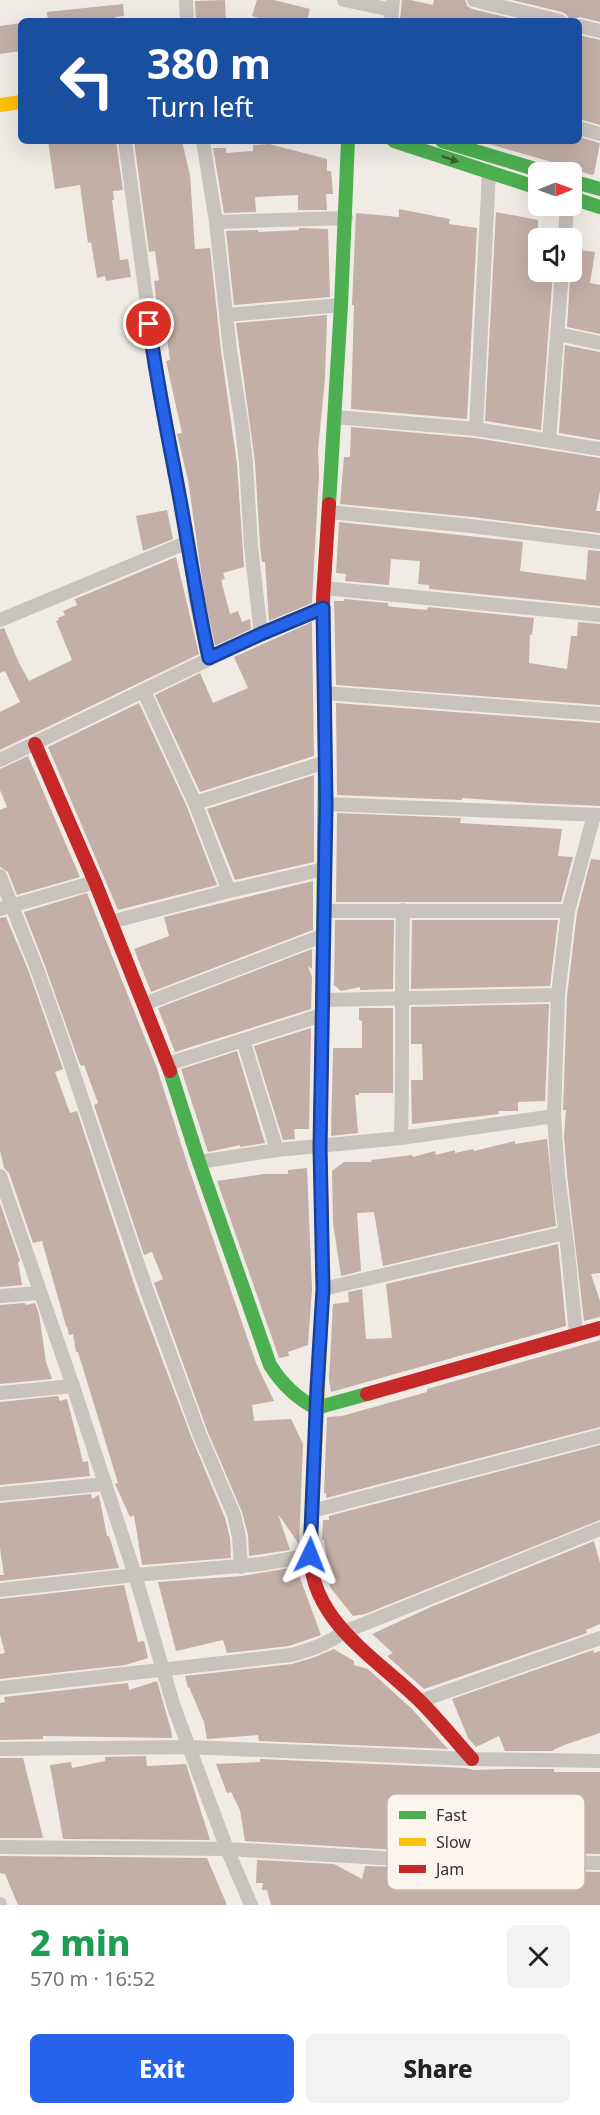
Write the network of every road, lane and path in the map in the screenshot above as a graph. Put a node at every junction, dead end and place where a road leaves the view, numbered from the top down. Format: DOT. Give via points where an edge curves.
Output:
graph roads {
  1 [pos="186,0"];
  2 [pos="344,0"];
  3 [pos="474,0"];
  4 [pos="392,10"];
  5 [pos="187,18"];
  6 [pos="548,18"];
  7 [pos="582,27"];
  8 [pos="600,31"];
  9 [pos="18,102"];
  10 [pos="0,105"];
  11 [pos="582,129"];
  12 [pos="600,134"];
  13 [pos="125,144"];
  14 [pos="203,144"];
  15 [pos="348,144"];
  16 [pos="403,144"];
  17 [pos="452,144"];
  18 [pos="528,167"];
  19 [pos="489,172"];
  20 [pos="582,184"];
  21 [pos="528,185"];
  22 [pos="600,189"];
  23 [pos="582,201"];
  24 [pos="600,207"];
  25 [pos="346,218"];
  26 [pos="216,222"];
  27 [pos="561,282"];
  28 [pos="341,305"];
  29 [pos="227,315"];
  30 [pos="558,334"];
  31 [pos="600,343"];
  32 [pos="335,417"];
  33 [pos="476,429"];
  34 [pos="549,440"];
  35 [pos="600,450"];
  36 [pos="329,512"];
  37 [pos="188,542"];
  38 [pos="600,542"];
  39 [pos="324,588"];
  40 [pos="323,608"];
  41 [pos="600,615"];
  42 [pos="0,621"];
  43 [pos="261,634"];
  44 [pos="209,658"];
  45 [pos="144,692"];
  46 [pos="325,693"];
  47 [pos="600,714"];
  48 [pos="35,744"];
  49 [pos="0,760"];
  50 [pos="326,762"];
  51 [pos="195,803"];
  52 [pos="326,804"];
  53 [pos="597,815"];
  54 [pos="324,869"];
  55 [pos="0,876"];
  56 [pos="95,882"];
  57 [pos="229,891"];
  58 [pos="6,907"];
  59 [pos="403,910"];
  60 [pos="324,911"];
  61 [pos="568,911"];
  62 [pos="111,922"];
  63 [pos="322,936"];
  64 [pos="558,995"];
  65 [pos="401,999"];
  66 [pos="322,1000"];
  67 [pos="144,1004"];
  68 [pos="322,1015"];
  69 [pos="243,1040"];
  70 [pos="168,1064"];
  71 [pos="554,1116"];
  72 [pos="401,1138"];
  73 [pos="320,1147"];
  74 [pos="277,1150"];
  75 [pos="199,1162"];
  76 [pos="0,1176"];
  77 [pos="4,1200"];
  78 [pos="566,1233"];
  79 [pos="323,1289"];
  80 [pos="40,1293"];
  81 [pos="0,1296"];
  82 [pos="600,1328"];
  83 [pos="576,1334"];
  84 [pos="73,1386"];
  85 [pos="0,1393"];
  86 [pos="316,1408"];
  87 [pos="600,1436"];
  88 [pos="105,1484"];
  89 [pos="0,1494"];
  90 [pos="312,1512"];
  91 [pos="600,1529"];
  92 [pos="310,1555"];
  93 [pos="241,1567"];
  94 [pos="135,1575"];
  95 [pos="0,1590"];
  96 [pos="344,1632"];
  97 [pos="600,1638"];
  98 [pos="161,1669"];
  99 [pos="0,1688"];
  100 [pos="420,1701"];
  101 [pos="188,1747"];
  102 [pos="0,1749"];
  103 [pos="472,1759"];
  104 [pos="600,1761"];
  105 [pos="0,1847"];
  106 [pos="227,1849"];
  107 [pos="387,1859"];
  108 [pos="585,1863"];
  109 [pos="600,1863"];
  110 [pos="251,1905"];
  1 -- 5 [label="street"];
  2 -- 4 [label="street"];
  3 -- 6 [label="street"];
  7 -- 8 [label="street"];
  9 -- 10 [label="street"];
  11 -- 12 [label="street"];
  13 -- 37 [label="street" via="156,370"];
  14 -- 26 [label="street"];
  15 -- 25 [label="street"];
  16 -- 19 [label="street, one-way"];
  17 -- 18 [label="street"];
  19 -- 21 [label="street"];
  19 -- 33 [label="street"];
  20 -- 22 [label="street"];
  23 -- 24 [label="street"];
  25 -- 26 [label="street"];
  25 -- 28 [label="street"];
  26 -- 29 [label="street"];
  27 -- 30 [label="street"];
  28 -- 29 [label="street"];
  28 -- 32 [label="street"];
  29 -- 43 [label="street" via="246,463 250,546"];
  30 -- 31 [label="street"];
  30 -- 34 [label="street"];
  32 -- 33 [label="street"];
  32 -- 36 [label="street"];
  33 -- 34 [label="street"];
  34 -- 35 [label="street"];
  36 -- 38 [label="street"];
  36 -- 39 [label="street"];
  37 -- 42 [label="street"];
  37 -- 44 [label="street"];
  39 -- 40 [label="street"];
  39 -- 41 [label="street"];
  40 -- 43 [label="street"];
  40 -- 46 [label="street"];
  43 -- 44 [label="street"];
  44 -- 45 [label="street"];
  45 -- 48 [label="street"];
  45 -- 51 [label="street"];
  46 -- 47 [label="street"];
  46 -- 50 [label="street"];
  48 -- 49 [label="street"];
  48 -- 56 [label="street"];
  50 -- 51 [label="street"];
  50 -- 52 [label="street"];
  51 -- 57 [label="street"];
  52 -- 53 [label="street"];
  52 -- 54 [label="street"];
  53 -- 61 [label="street"];
  54 -- 57 [label="street"];
  54 -- 60 [label="street"];
  55 -- 58 [label="street"];
  56 -- 58 [label="street"];
  56 -- 62 [label="street"];
  57 -- 62 [label="street"];
  58 -- 93 [label="street" via="63,1042 147,1291 234,1515"];
  59 -- 60 [label="street"];
  59 -- 61 [label="street"];
  59 -- 65 [label="street"];
  60 -- 63 [label="street"];
  61 -- 64 [label="street"];
  62 -- 67 [label="street"];
  63 -- 66 [label="street"];
  63 -- 67 [label="street"];
  64 -- 65 [label="street"];
  64 -- 71 [label="street"];
  65 -- 66 [label="street"];
  65 -- 72 [label="street"];
  66 -- 68 [label="street"];
  67 -- 70 [label="street"];
  68 -- 69 [label="street"];
  68 -- 73 [label="street"];
  69 -- 70 [label="street"];
  69 -- 74 [label="street"];
  70 -- 75 [label="street"];
  71 -- 72 [label="street"];
  71 -- 78 [label="street"];
  72 -- 73 [label="street"];
  73 -- 74 [label="street"];
  73 -- 79 [label="street"];
  74 -- 75 [label="street"];
  75 -- 86 [label="street" via="273,1372 293,1394"];
  76 -- 77 [label="street"];
  77 -- 80 [label="street"];
  78 -- 79 [label="street"];
  78 -- 83 [label="street"];
  79 -- 86 [label="street"];
  80 -- 81 [label="street"];
  80 -- 84 [label="street"];
  82 -- 83 [label="street"];
  83 -- 86 [label="street"];
  84 -- 85 [label="street"];
  84 -- 88 [label="street"];
  86 -- 90 [label="street"];
  87 -- 90 [label="street"];
  88 -- 89 [label="street"];
  88 -- 94 [label="street"];
  90 -- 92 [label="street"];
  91 -- 96 [label="street"];
  92 -- 93 [label="street"];
  92 -- 96 [label="street" via="318,1592 328,1613"];
  93 -- 94 [label="street"];
  94 -- 95 [label="street"];
  94 -- 98 [label="street"];
  96 -- 98 [label="street" via="312,1650 291,1655"];
  96 -- 100 [label="street"];
  97 -- 100 [label="street"];
  98 -- 99 [label="street"];
  98 -- 101 [label="street"];
  100 -- 103 [label="street"];
  101 -- 102 [label="street"];
  101 -- 103 [label="street"];
  101 -- 106 [label="street"];
  103 -- 104 [label="street"];
  105 -- 106 [label="street"];
  106 -- 107 [label="street"];
  106 -- 110 [label="street"];
  108 -- 109 [label="street"];
}
